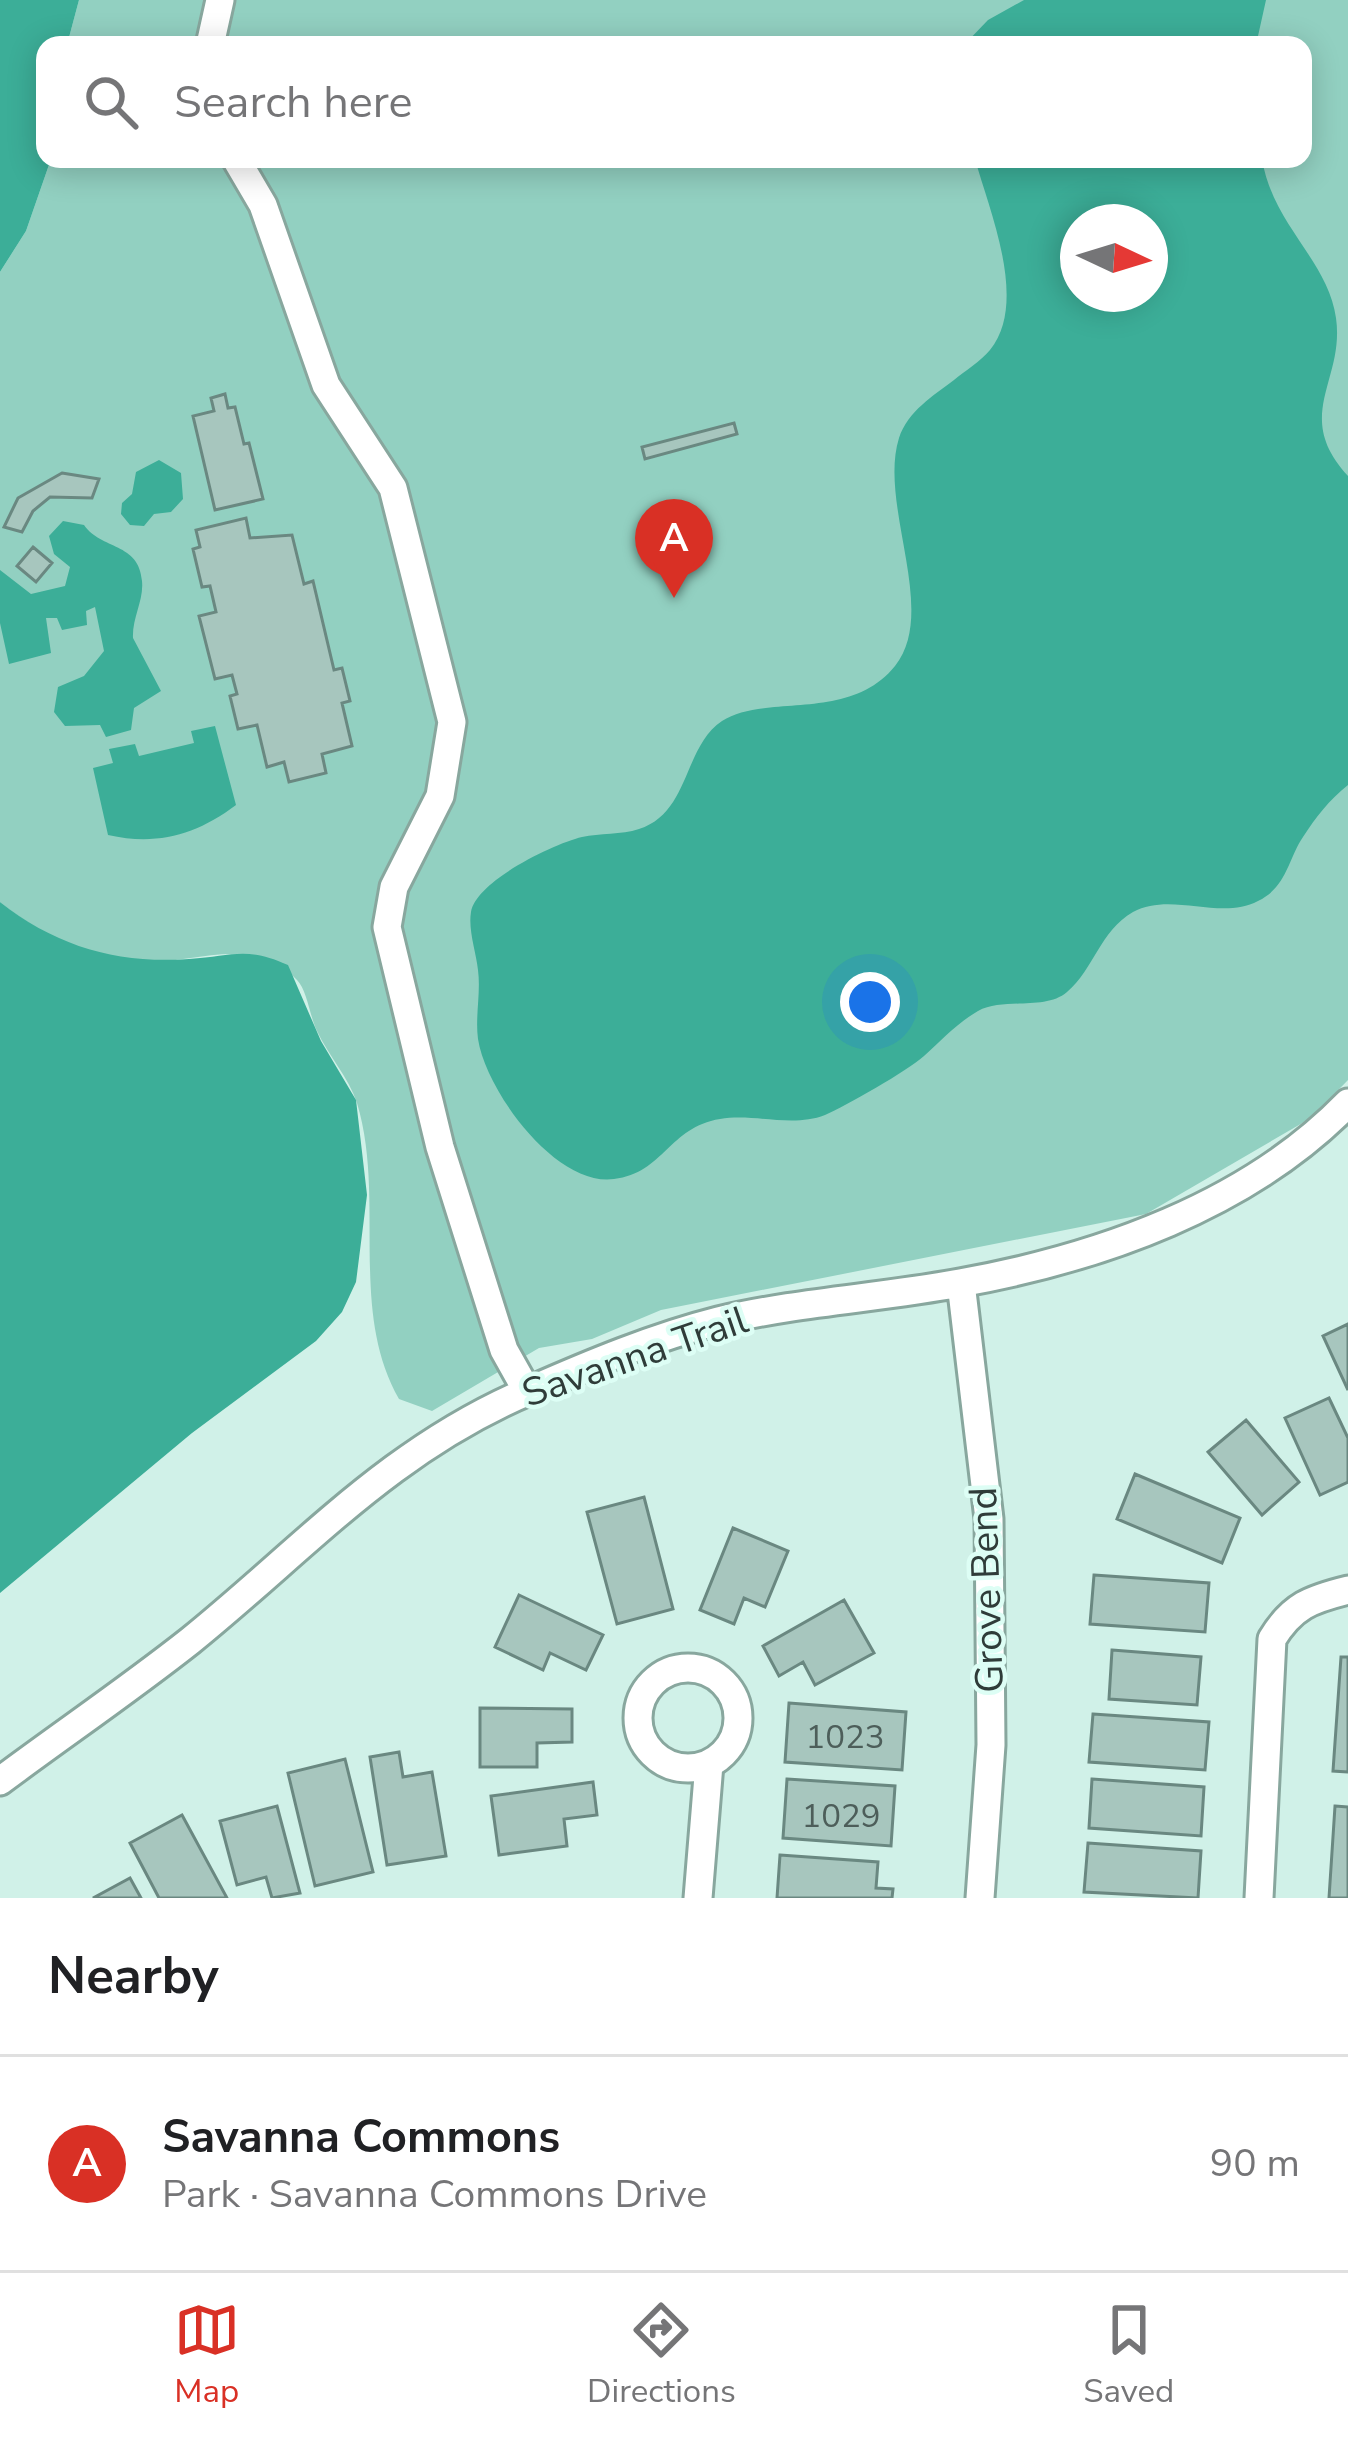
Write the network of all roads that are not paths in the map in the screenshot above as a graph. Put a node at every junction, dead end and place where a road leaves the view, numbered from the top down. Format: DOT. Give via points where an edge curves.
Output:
graph roads {
  1 [pos="220,0"];
  2 [pos="212,36"];
  3 [pos="241,168"];
  4 [pos="1348,1102"];
  5 [pos="961,1283"];
  6 [pos="527,1391"];
  7 [pos="1348,1590"];
  8 [pos="710,1765"];
  9 [pos="0,1781"];
  10 [pos="698,1898"];
  11 [pos="980,1898"];
  12 [pos="1258,1898"];
  1 -- 2 [label="street"];
  3 -- 6 [label="street" via="263,206 326,385 393,488 452,722 440,796 394,887 387,927 440,1147 504,1350"];
  4 -- 5 [label="street, Savanna Trail" via="1272,1167 1199,1210 1096,1248"];
  5 -- 6 [label="street, Savanna Trail" via="714,1322"];
  5 -- 11 [label="street, Grove Bend" via="989,1519 991,1745"];
  6 -- 9 [label="street, Savanna Trail" via="362,1489 190,1641"];
  7 -- 12 [label="street" via="1307,1600 1272,1639"];
  8 -- 10 [label="street"];
}
